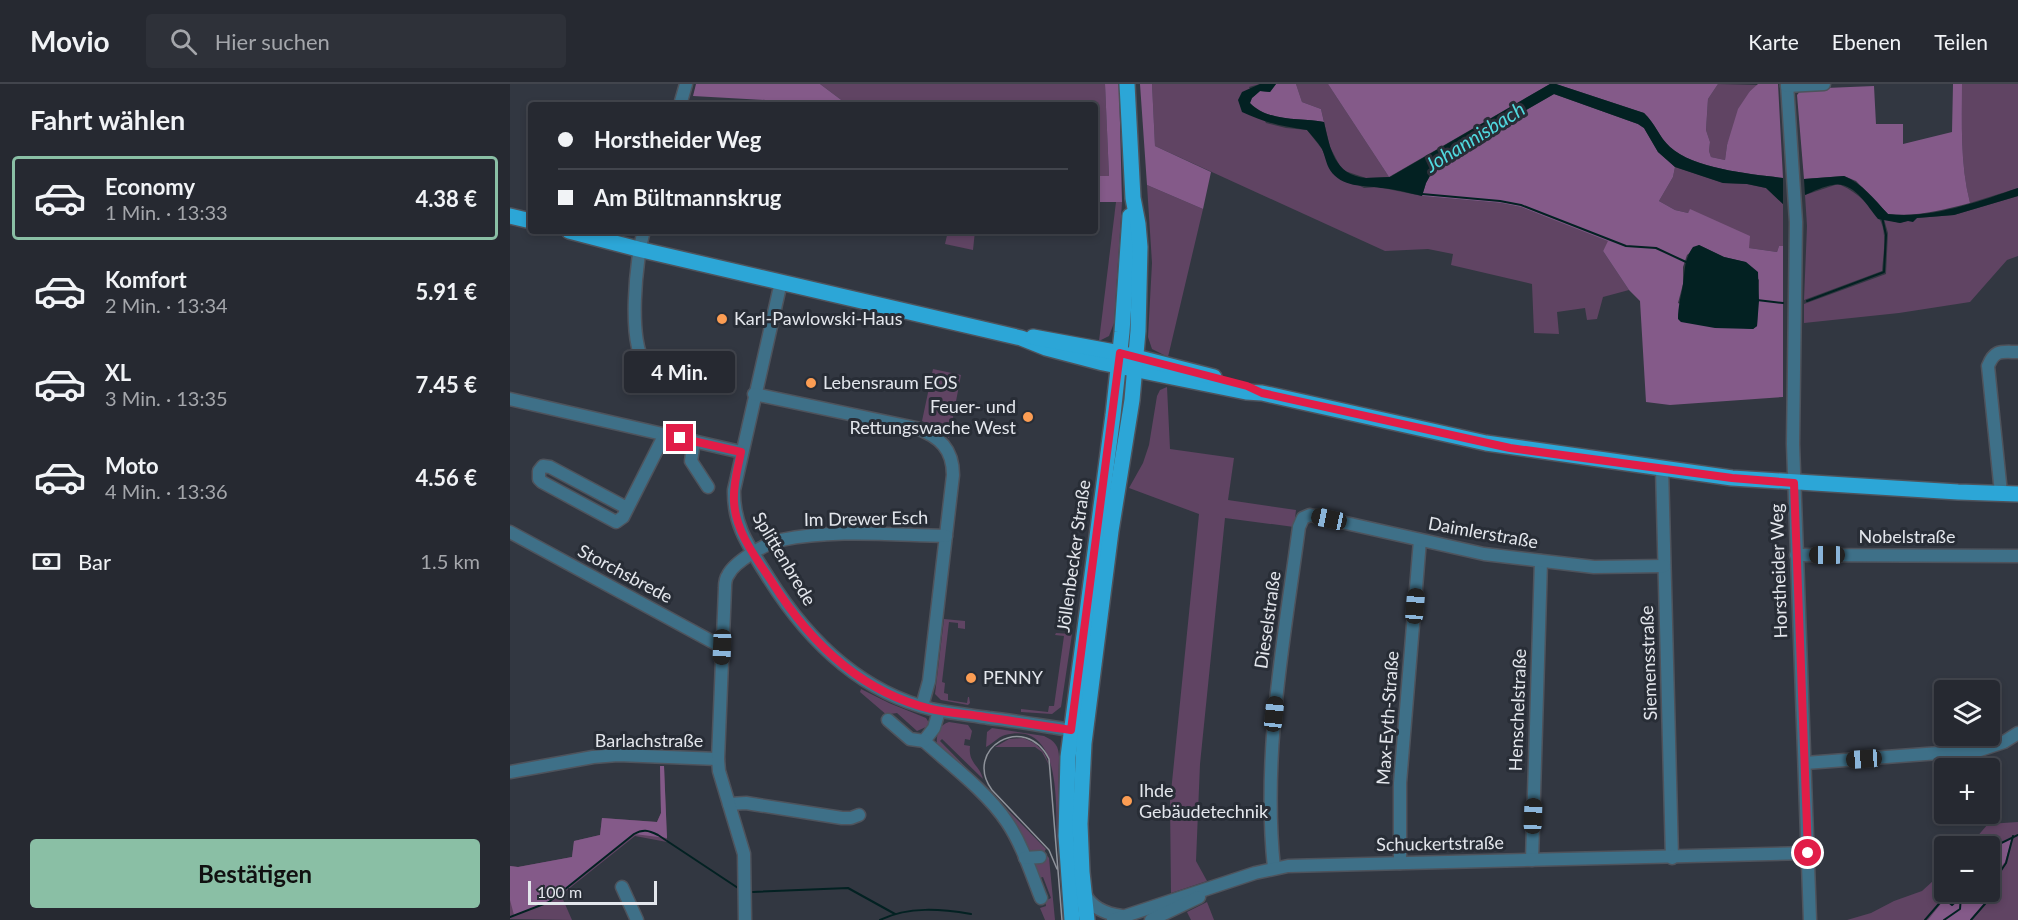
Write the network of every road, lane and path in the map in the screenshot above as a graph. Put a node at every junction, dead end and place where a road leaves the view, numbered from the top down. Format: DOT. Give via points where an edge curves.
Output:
graph roads {
  1 [pos="686,84"];
  2 [pos="1128,84"];
  3 [pos="1824,84"];
  4 [pos="1787,85"];
  5 [pos="681,102"];
  6 [pos="1133,198"];
  7 [pos="510,216"];
  8 [pos="528,220"];
  9 [pos="580,234"];
  10 [pos="643,234"];
  11 [pos="638,249"];
  12 [pos="781,282"];
  13 [pos="1022,338"];
  14 [pos="2018,352"];
  15 [pos="1083,358"];
  16 [pos="1119,359"];
  17 [pos="1136,363"];
  18 [pos="646,364"];
  19 [pos="1165,376"];
  20 [pos="1262,393"];
  21 [pos="754,394"];
  22 [pos="1115,397"];
  23 [pos="510,399"];
  24 [pos="1132,400"];
  25 [pos="665,434"];
  26 [pos="694,441"];
  27 [pos="741,452"];
  28 [pos="1662,468"];
  29 [pos="1794,483"];
  30 [pos="708,487"];
  31 [pos="2001,493"];
  32 [pos="2018,494"];
  33 [pos="627,508"];
  34 [pos="1301,520"];
  35 [pos="510,532"];
  36 [pos="946,536"];
  37 [pos="1420,540"];
  38 [pos="754,553"];
  39 [pos="1796,555"];
  40 [pos="2018,556"];
  41 [pos="1541,561"];
  42 [pos="1664,566"];
  43 [pos="722,647"];
  44 [pos="922,706"];
  45 [pos="939,711"];
  46 [pos="888,720"];
  47 [pos="1078,731"];
  48 [pos="2018,733"];
  49 [pos="924,741"];
  50 [pos="718,759"];
  51 [pos="1805,763"];
  52 [pos="510,772"];
  53 [pos="729,804"];
  54 [pos="859,816"];
  55 [pos="1808,853"];
  56 [pos="1040,857"];
  57 [pos="1025,858"];
  58 [pos="1672,858"];
  59 [pos="1532,860"];
  60 [pos="1400,863"];
  61 [pos="1274,868"];
  62 [pos="1219,886"];
  63 [pos="622,887"];
  64 [pos="1084,891"];
  65 [pos="1041,898"];
  66 [pos="1811,917"];
  67 [pos="1118,918"];
  68 [pos="637,920"];
  69 [pos="745,920"];
  70 [pos="1072,920"];
  71 [pos="1087,920"];
  72 [pos="1150,920"];
  1 -- 5 [label="street"];
  2 -- 6 [label="main road, Jöllenbecker Straße"];
  3 -- 4 [label="street"];
  4 -- 29 [label="street, Horstheider Weg" via="1795,204"];
  6 -- 16 [label="main road, Jöllenbecker Straße"];
  6 -- 17 [label="main road, Jöllenbecker Straße" via="1140,265"];
  7 -- 8 [label="main road"];
  9 -- 11 [label="main road"];
  10 -- 11 [label="street"];
  11 -- 12 [label="main road"];
  11 -- 18 [label="street" via="635,322 640,358"];
  12 -- 13 [label="main road"];
  12 -- 21 [label="street, Splittenbrede"];
  13 -- 15 [label="main road"];
  13 -- 16 [label="main road" via="1046,338"];
  14 -- 31 [label="street" via="1998,352 1988,366"];
  15 -- 16 [label="main road"];
  15 -- 22 [label="main road" via="1102,375"];
  16 -- 17 [label="main road"];
  16 -- 22 [label="main road, Jöllenbecker Straße"];
  17 -- 19 [label="main road"];
  17 -- 20 [label="main road" via="1247,386"];
  17 -- 24 [label="main road, Jöllenbecker Straße"];
  19 -- 20 [label="main road"];
  19 -- 24 [label="main road" via="1151,379"];
  20 -- 28 [label="main road" via="1486,443"];
  21 -- 27 [label="street, Splittenbrede"];
  21 -- 36 [label="street, Im Drewer Esch" via="916,428 938,438 947,447 953,465"];
  22 -- 47 [label="main road, Jöllenbecker Straße"];
  23 -- 25 [label="street"];
  24 -- 47 [label="main road, Jöllenbecker Straße"];
  25 -- 26 [label="street"];
  25 -- 33 [label="street"];
  26 -- 27 [label="street"];
  26 -- 30 [label="street" via="691,461"];
  27 -- 38 [label="street, Splittenbrede" via="734,490 735,512"];
  28 -- 29 [label="main road"];
  28 -- 42 [label="street, Siemensstraße"];
  29 -- 31 [label="main road"];
  29 -- 39 [label="street, Horstheider Weg"];
  31 -- 32 [label="main road"];
  33 -- 33 [label="street" via="550,467 543,466 539,471 542,482 612,521 620,520"];
  34 -- 37 [label="street, Daimlerstraße" via="1310,515"];
  34 -- 61 [label="street, Dieselstraße" via="1272,727"];
  35 -- 43 [label="street, Storchsbrede"];
  36 -- 38 [label="street, Im Drewer Esch" via="818,536 779,540"];
  36 -- 44 [label="street, Im Drewer Esch" via="929,681"];
  37 -- 41 [label="street, Daimlerstraße"];
  37 -- 60 [label="street, Max-Eyth-Straße" via="1400,783"];
  38 -- 43 [label="street, Im Drewer Esch" via="727,575"];
  38 -- 44 [label="street, Splittenbrede" via="788,606 826,651 875,686"];
  39 -- 40 [label="street, Nobelstraße"];
  39 -- 51 [label="street, Horstheider Weg"];
  41 -- 42 [label="street, Daimlerstraße" via="1594,567"];
  41 -- 59 [label="street, Henschelstraße"];
  42 -- 58 [label="street, Siemensstraße"];
  43 -- 50 [label="street, Im Drewer Esch"];
  44 -- 45 [label="street, Splittenbrede"];
  45 -- 47 [label="street, Splittenbrede"];
  45 -- 49 [label="street" via="934,728"];
  46 -- 49 [label="street" via="910,740"];
  47 -- 64 [label="main road, Jöllenbecker Straße"];
  47 -- 70 [label="main road, Jöllenbecker Straße" via="1065,819"];
  48 -- 51 [label="street" via="1980,750"];
  49 -- 57 [label="street" via="1003,816"];
  50 -- 52 [label="street, Barlachstraße" via="618,755"];
  50 -- 53 [label="street, Im Drewer Esch"];
  51 -- 55 [label="street, Horstheider Weg"];
  53 -- 54 [label="street" via="746,803 842,818"];
  53 -- 69 [label="street, Im Drewer Esch" via="744,854"];
  55 -- 58 [label="street, Schuckertstraße"];
  55 -- 66 [label="street, Horstheider Weg"];
  56 -- 57 [label="street"];
  57 -- 65 [label="street"];
  58 -- 59 [label="street, Schuckertstraße"];
  59 -- 60 [label="street, Schuckertstraße"];
  60 -- 61 [label="street, Schuckertstraße"];
  61 -- 62 [label="street, Schuckertstraße"];
  62 -- 67 [label="street, Schuckertstraße"];
  62 -- 72 [label="street, Schuckertstraße"];
  63 -- 68 [label="street"];
  64 -- 67 [label="street, Schuckertstraße" via="1091,905"];
  64 -- 71 [label="main road, Jöllenbecker Straße"];
}
